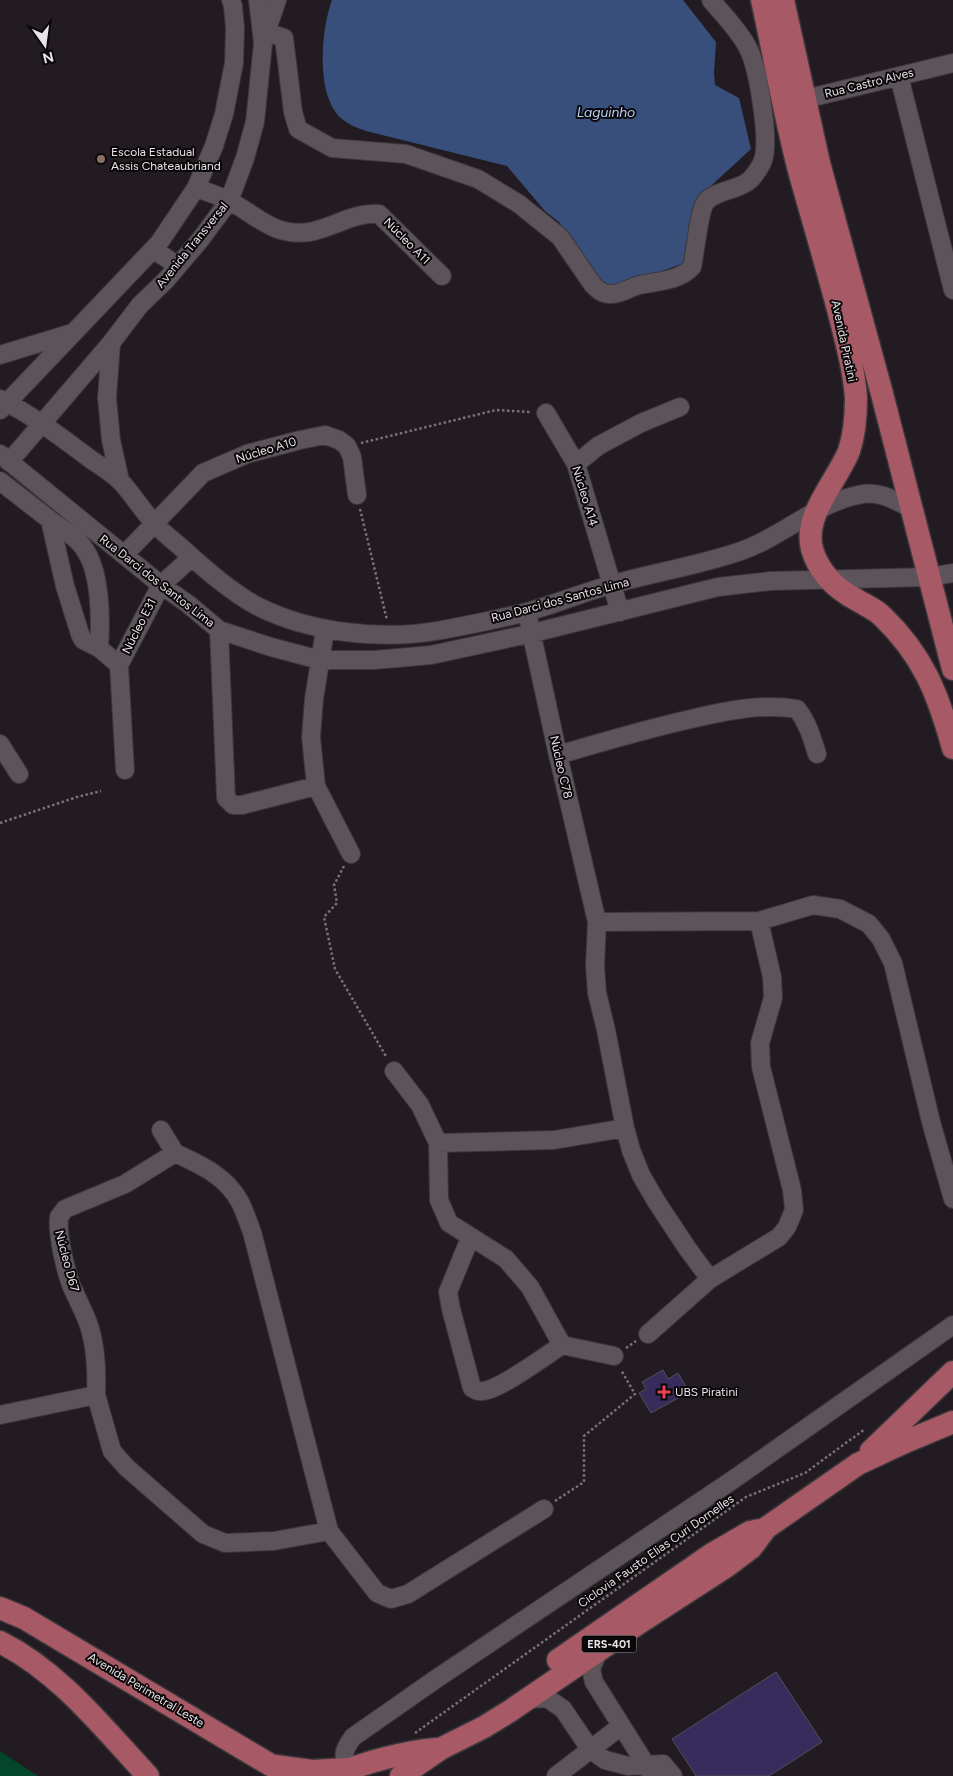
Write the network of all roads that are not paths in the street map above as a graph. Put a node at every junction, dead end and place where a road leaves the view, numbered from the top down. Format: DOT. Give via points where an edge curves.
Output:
graph roads {
  1 [pos="277,0"];
  2 [pos="711,0"];
  3 [pos="762,0"];
  4 [pos="784,0"];
  5 [pos="263,2"];
  6 [pos="232,3"];
  7 [pos="264,37"];
  8 [pos="953,62"];
  9 [pos="899,76"];
  10 [pos="794,101"];
  11 [pos="196,188"];
  12 [pos="229,201"];
  13 [pos="153,249"];
  14 [pos="178,266"];
  15 [pos="442,276"];
  16 [pos="953,290"];
  17 [pos="75,332"];
  18 [pos="111,343"];
  19 [pos="0,355"];
  20 [pos="2,404"];
  21 [pos="680,407"];
  22 [pos="546,413"];
  23 [pos="43,423"];
  24 [pos="4,458"];
  25 [pos="576,464"];
  26 [pos="120,481"];
  27 [pos="0,482"];
  28 [pos="357,495"];
  29 [pos="910,508"];
  30 [pos="815,513"];
  31 [pos="50,520"];
  32 [pos="154,523"];
  33 [pos="124,555"];
  34 [pos="192,557"];
  35 [pos="953,573"];
  36 [pos="928,577"];
  37 [pos="829,580"];
  38 [pos="161,585"];
  39 [pos="611,585"];
  40 [pos="526,612"];
  41 [pos="620,612"];
  42 [pos="219,630"];
  43 [pos="326,630"];
  44 [pos="533,633"];
  45 [pos="99,648"];
  46 [pos="320,660"];
  47 [pos="119,665"];
  48 [pos="953,669"];
  49 [pos="0,744"];
  50 [pos="953,748"];
  51 [pos="817,754"];
  52 [pos="558,755"];
  53 [pos="125,770"];
  54 [pos="18,774"];
  55 [pos="316,786"];
  56 [pos="351,854"];
  57 [pos="759,921"];
  58 [pos="597,922"];
  59 [pos="394,1071"];
  60 [pos="625,1128"];
  61 [pos="161,1130"];
  62 [pos="438,1143"];
  63 [pos="175,1153"];
  64 [pos="953,1199"];
  65 [pos="470,1238"];
  66 [pos="710,1279"];
  67 [pos="953,1325"];
  68 [pos="648,1334"];
  69 [pos="562,1345"];
  70 [pos="614,1356"];
  71 [pos="953,1372"];
  72 [pos="96,1395"];
  73 [pos="0,1415"];
  74 [pos="953,1422"];
  75 [pos="858,1464"];
  76 [pos="544,1509"];
  77 [pos="766,1528"];
  78 [pos="329,1531"];
  79 [pos="0,1608"];
  80 [pos="0,1642"];
  81 [pos="598,1652"];
  82 [pos="527,1699"];
  83 [pos="621,1726"];
  84 [pos="442,1748"];
  85 [pos="590,1749"];
  86 [pos="649,1770"];
  87 [pos="282,1771"];
  88 [pos="342,1773"];
  89 [pos="148,1776"];
  90 [pos="401,1776"];
  91 [pos="422,1776"];
  92 [pos="556,1776"];
  93 [pos="673,1776"];
  1 -- 7 [label="street"];
  2 -- 7 [label="street" via="748,47 755,66 765,142 764,159 750,180 704,204 692,267 687,272 615,294 599,291 560,237 519,204 478,179 406,154 332,148 298,129 284,38"];
  3 -- 10 [label="main road, Avenida Piratini"];
  4 -- 10 [label="main road, Avenida Piratini"];
  5 -- 6 [label="street" via="246,8"];
  5 -- 7 [label="street, Avenida Transversal"];
  6 -- 11 [label="street" via="234,63 224,114"];
  7 -- 12 [label="street, Avenida Transversal" via="255,122"];
  8 -- 9 [label="street, Rua Castro Alves"];
  9 -- 10 [label="street, Rua Castro Alves"];
  9 -- 16 [label="street"];
  10 -- 29 [label="main road, Avenida Piratini" via="819,163"];
  10 -- 30 [label="main road, Avenida Piratini" via="800,174 850,358 856,399 849,450"];
  11 -- 12 [label="street"];
  11 -- 13 [label="street"];
  12 -- 14 [label="street, Avenida Transversal"];
  12 -- 15 [label="street, Núcleo A11" via="278,230 295,233 368,213 379,214"];
  13 -- 14 [label="street"];
  13 -- 17 [label="street"];
  14 -- 18 [label="street, Avenida Transversal" via="140,305"];
  17 -- 19 [label="street"];
  17 -- 20 [label="street"];
  18 -- 23 [label="street, Avenida Transversal"];
  18 -- 26 [label="street" via="107,398 111,440"];
  20 -- 23 [label="street, Rua Darci dos Santos Lima"];
  21 -- 25 [label="street" via="598,446"];
  22 -- 25 [label="street, Núcleo A14"];
  23 -- 24 [label="street, Avenida Transversal"];
  23 -- 26 [label="street, Rua Darci dos Santos Lima"];
  24 -- 33 [label="street, Rua Darci dos Santos Lima"];
  25 -- 39 [label="street, Núcleo A14"];
  26 -- 32 [label="street, Rua Darci dos Santos Lima"];
  27 -- 31 [label="street"];
  28 -- 32 [label="street, Núcleo A10" via="352,456 347,446 325,435 247,454 203,473"];
  29 -- 30 [label="street, Rua Darci dos Santos Lima" via="885,495 872,493 845,498"];
  29 -- 36 [label="main road, Avenida Piratini"];
  30 -- 37 [label="main road, Avenida Piratini" via="810,531 812,548"];
  30 -- 39 [label="street, Rua Darci dos Santos Lima" via="740,552"];
  31 -- 45 [label="street" via="77,627 83,640"];
  31 -- 45 [label="street" via="82,545 90,557 101,617"];
  32 -- 33 [label="street, Núcleo A10"];
  32 -- 34 [label="street, Rua Darci dos Santos Lima"];
  33 -- 38 [label="street, Rua Darci dos Santos Lima"];
  34 -- 38 [label="street, Núcleo E31"];
  34 -- 43 [label="street, Rua Darci dos Santos Lima" via="256,605"];
  35 -- 36 [label="street, Rua Darci dos Santos Lima"];
  36 -- 37 [label="street, Rua Darci dos Santos Lima"];
  36 -- 48 [label="main road, Avenida Piratini"];
  37 -- 41 [label="street, Rua Darci dos Santos Lima" via="771,581 718,587"];
  37 -- 50 [label="main road, Avenida Piratini" via="879,614 908,644 935,690"];
  38 -- 42 [label="street, Rua Darci dos Santos Lima"];
  38 -- 47 [label="street, Núcleo E31"];
  39 -- 40 [label="street, Rua Darci dos Santos Lima"];
  39 -- 41 [label="street, Núcleo A14"];
  40 -- 43 [label="street, Rua Darci dos Santos Lima" via="413,634"];
  40 -- 44 [label="street, Núcleo C78"];
  41 -- 44 [label="street, Rua Darci dos Santos Lima"];
  42 -- 46 [label="street, Rua Darci dos Santos Lima"];
  42 -- 55 [label="street" via="226,798 233,805 242,805"];
  43 -- 46 [label="street"];
  44 -- 46 [label="street, Rua Darci dos Santos Lima" via="430,656"];
  44 -- 52 [label="street, Núcleo C78"];
  45 -- 47 [label="street"];
  46 -- 55 [label="street" via="310,737"];
  47 -- 53 [label="street, Núcleo E31"];
  49 -- 54 [label="street"];
  51 -- 52 [label="street" via="803,716 797,709 780,706 724,712 640,731"];
  52 -- 58 [label="street, Núcleo C78"];
  55 -- 56 [label="street"];
  57 -- 58 [label="street"];
  57 -- 64 [label="street" via="813,905 840,909 869,924 881,939 893,963"];
  57 -- 66 [label="street" via="772,977 773,998 760,1044 761,1067 792,1190 794,1210 788,1227 779,1237"];
  58 -- 60 [label="street, Núcleo C78" via="597,993"];
  59 -- 62 [label="street" via="420,1105"];
  60 -- 62 [label="street" via="554,1140"];
  60 -- 66 [label="street, Núcleo C78" via="641,1175"];
  61 -- 63 [label="street"];
  62 -- 65 [label="street" via="439,1200 450,1223"];
  63 -- 72 [label="street, Núcleo D67" via="125,1184 65,1209 59,1217 70,1283 88,1321 97,1368"];
  63 -- 78 [label="street" via="222,1178 240,1201 252,1232"];
  65 -- 69 [label="street" via="506,1259 530,1286"];
  65 -- 69 [label="street" via="448,1292 472,1388 484,1392"];
  66 -- 68 [label="street"];
  67 -- 88 [label="street" via="353,1737 345,1749"];
  69 -- 70 [label="street"];
  71 -- 75 [label="main road, ERS-401"];
  72 -- 73 [label="street"];
  72 -- 78 [label="street, Núcleo D67" via="112,1451 203,1534 225,1543 274,1541"];
  74 -- 75 [label="main road, ERS-401"];
  75 -- 77 [label="main road, ERS-401"];
  76 -- 78 [label="street" via="408,1594 391,1599 376,1593"];
  77 -- 81 [label="main road, ERS-401" via="751,1548 727,1566"];
  77 -- 84 [label="main road" via="750,1532 712,1554 481,1712"];
  79 -- 87 [label="main road, Avenida Perimetral Leste" via="24,1618"];
  80 -- 89 [label="main road" via="42,1668 78,1701"];
  81 -- 82 [label="main road, ERS-401"];
  81 -- 83 [label="street" via="591,1669 594,1682"];
  82 -- 84 [label="main road, ERS-401" via="484,1727"];
  82 -- 85 [label="street" via="547,1698 563,1709"];
  83 -- 85 [label="street"];
  83 -- 86 [label="street"];
  84 -- 88 [label="main road" via="416,1750"];
  84 -- 90 [label="main road, ERS-401"];
  84 -- 91 [label="main road"];
  85 -- 86 [label="street" via="605,1760"];
  85 -- 92 [label="street"];
  86 -- 93 [label="street" via="664,1764"];
  87 -- 88 [label="main road"];
}
